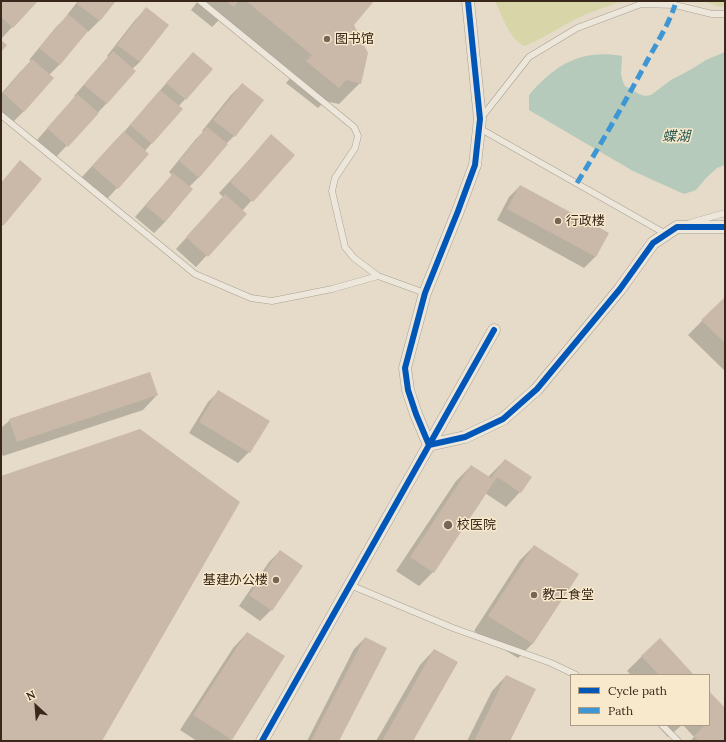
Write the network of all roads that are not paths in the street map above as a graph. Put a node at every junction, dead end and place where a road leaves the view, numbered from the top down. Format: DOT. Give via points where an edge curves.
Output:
graph roads {
  1 [pos="200,1"];
  2 [pos="468,1"];
  3 [pos="725,14"];
  4 [pos="1,115"];
  5 [pos="479,123"];
  6 [pos="725,212"];
  7 [pos="677,227"];
  8 [pos="725,227"];
  9 [pos="666,234"];
  10 [pos="378,276"];
  11 [pos="425,293"];
  12 [pos="494,330"];
  13 [pos="429,444"];
  14 [pos="350,585"];
  15 [pos="574,674"];
  16 [pos="663,726"];
  17 [pos="262,741"];
  18 [pos="678,741"];
  1 -- 10 [label="lane" via="354,127 358,136 355,148 335,178 332,191 345,247 354,258"];
  2 -- 5 [label="street"];
  3 -- 5 [label="lane" via="712,14 674,5 641,4 577,28 529,56"];
  4 -- 10 [label="lane" via="195,274 251,298 272,301 332,289"];
  5 -- 9 [label="lane"];
  5 -- 11 [label="street" via="475,165"];
  6 -- 7 [label="lane"];
  7 -- 8 [label="street"];
  7 -- 9 [label="street"];
  9 -- 13 [label="street" via="653,243 620,289 537,389 503,419 465,437"];
  10 -- 11 [label="lane"];
  11 -- 13 [label="street" via="405,368 408,390"];
  12 -- 13 [label="street"];
  13 -- 14 [label="street"];
  14 -- 15 [label="lane"];
  14 -- 17 [label="street"];
  16 -- 18 [label="lane"];
}
